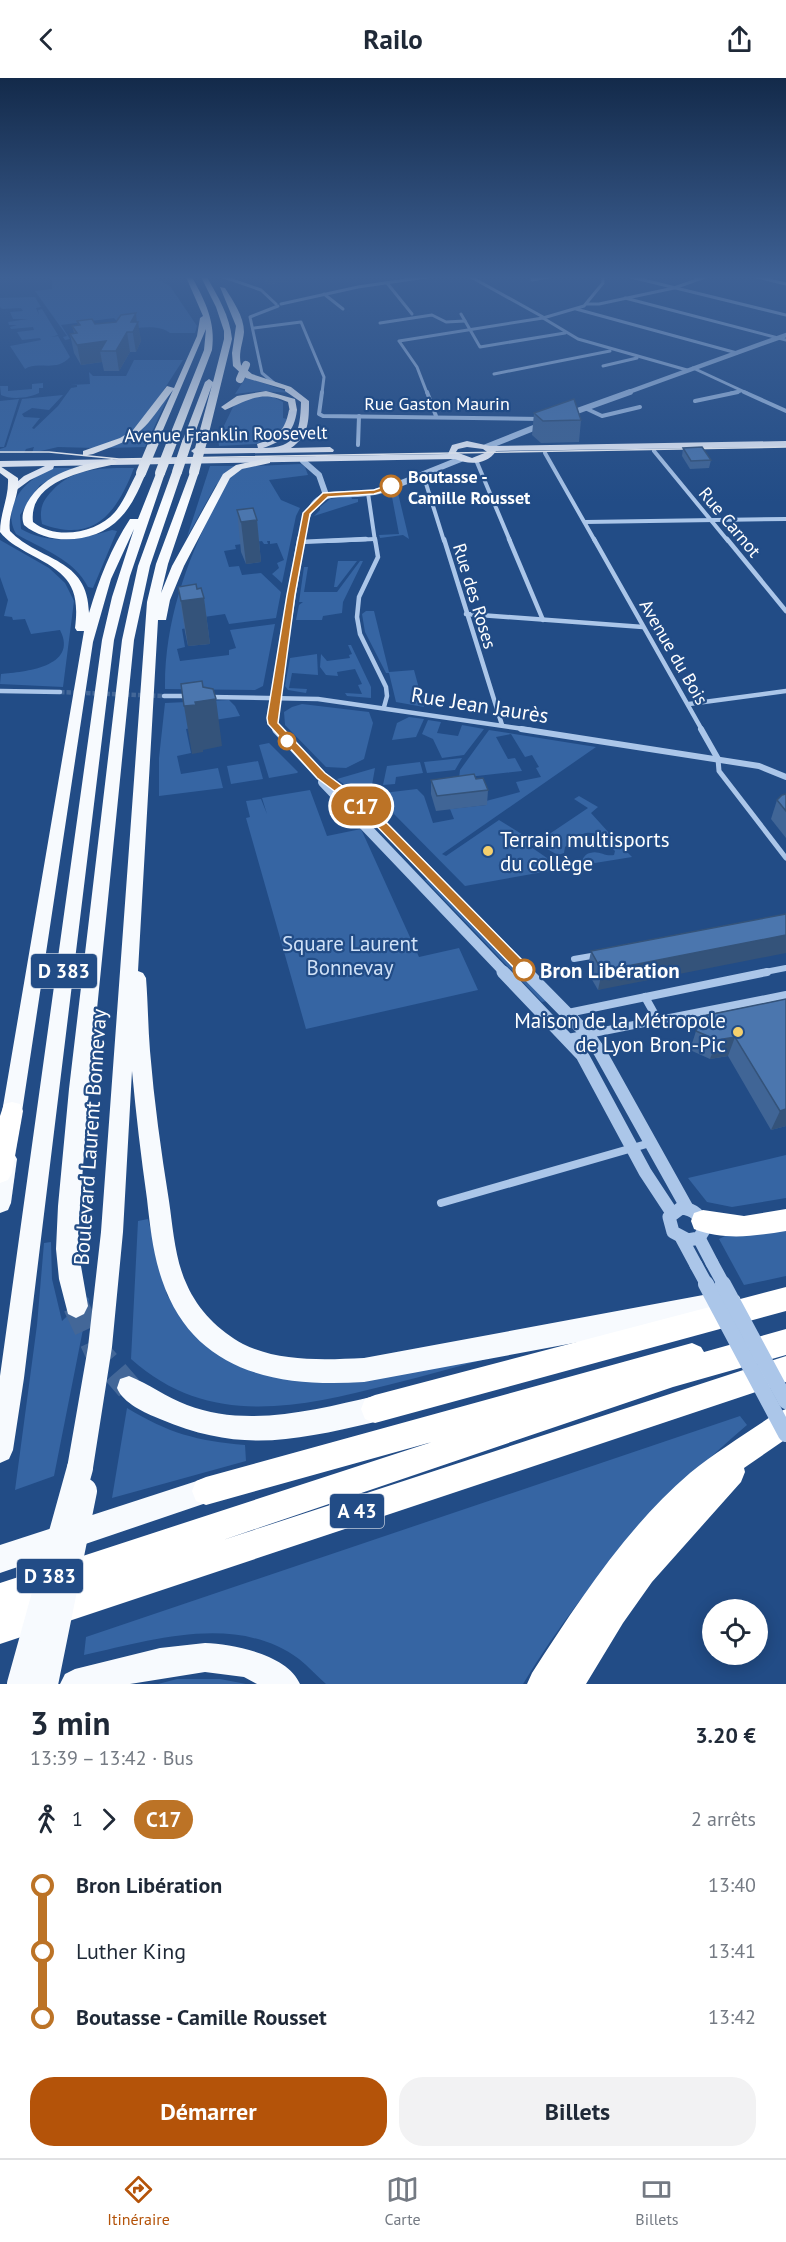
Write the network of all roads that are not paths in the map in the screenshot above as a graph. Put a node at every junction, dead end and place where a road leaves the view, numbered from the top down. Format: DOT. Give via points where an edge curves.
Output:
graph roads {
  1 [pos="193,352"];
  2 [pos="207,352"];
  3 [pos="218,352"];
  4 [pos="225,352"];
  5 [pos="236,352"];
  6 [pos="258,352"];
  7 [pos="314,352"];
  8 [pos="407,352"];
  9 [pos="604,352"];
  10 [pos="621,352"];
  11 [pos="733,352"];
  12 [pos="740,352"];
  13 [pos="737,353"];
  14 [pos="246,354"];
  15 [pos="640,357"];
  16 [pos="603,366"];
  17 [pos="185,368"];
  18 [pos="690,369"];
  19 [pos="494,374"];
  20 [pos="288,389"];
  21 [pos="742,390"];
  22 [pos="695,401"];
  23 [pos="640,406"];
  24 [pos="585,408"];
  25 [pos="293,410"];
  26 [pos="786,411"];
  27 [pos="221,416"];
  28 [pos="359,416"];
  29 [pos="436,416"];
  30 [pos="550,421"];
  31 [pos="206,441"];
  32 [pos="319,442"];
  33 [pos="786,444"];
  34 [pos="358,445"];
  35 [pos="786,449"];
  36 [pos="234,450"];
  37 [pos="279,450"];
  38 [pos="345,450"];
  39 [pos="489,450"];
  40 [pos="654,451"];
  41 [pos="148,452"];
  42 [pos="86,453"];
  43 [pos="545,453"];
  44 [pos="456,455"];
  45 [pos="0,457"];
  46 [pos="437,457"];
  47 [pos="477,460"];
  48 [pos="211,461"];
  49 [pos="267,461"];
  50 [pos="303,461"];
  51 [pos="112,462"];
  52 [pos="57,464"];
  53 [pos="447,464"];
  54 [pos="0,466"];
  55 [pos="423,474"];
  56 [pos="15,488"];
  57 [pos="368,493"];
  58 [pos="326,495"];
  59 [pos="150,498"];
  60 [pos="709,519"];
  61 [pos="786,519"];
  62 [pos="585,522"];
  63 [pos="375,539"];
  64 [pos="300,542"];
  65 [pos="786,610"];
  66 [pos="466,614"];
  67 [pos="543,620"];
  68 [pos="643,627"];
  69 [pos="149,648"];
  70 [pos="0,691"];
  71 [pos="60,692"];
  72 [pos="786,692"];
  73 [pos="164,696"];
  74 [pos="196,696"];
  75 [pos="207,697"];
  76 [pos="275,698"];
  77 [pos="689,704"];
  78 [pos="384,707"];
  79 [pos="502,725"];
  80 [pos="71,736"];
  81 [pos="718,759"];
  82 [pos="321,776"];
  83 [pos="786,777"];
  84 [pos="786,858"];
  85 [pos="132,935"];
  86 [pos="608,952"];
  87 [pos="574,959"];
  88 [pos="786,968"];
  89 [pos="786,995"];
  90 [pos="645,997"];
  91 [pos="567,1013"];
  92 [pos="659,1022"];
  93 [pos="588,1035"];
  94 [pos="567,1038"];
  95 [pos="12,1111"];
  96 [pos="651,1143"];
  97 [pos="0,1144"];
  98 [pos="633,1148"];
  99 [pos="0,1173"];
  100 [pos="0,1203"];
  101 [pos="441,1203"];
  102 [pos="672,1213"];
  103 [pos="786,1220"];
  104 [pos="696,1222"];
  105 [pos="682,1239"];
  106 [pos="784,1300"];
  107 [pos="76,1306"];
  108 [pos="786,1330"];
  109 [pos="786,1342"];
  110 [pos="786,1370"];
  111 [pos="129,1388"];
  112 [pos="786,1401"];
  113 [pos="375,1409"];
  114 [pos="786,1424"];
  115 [pos="786,1434"];
  116 [pos="756,1444"];
  117 [pos="0,1450"];
  118 [pos="85,1467"];
  119 [pos="206,1491"];
  120 [pos="0,1559"];
  121 [pos="0,1598"];
  122 [pos="0,1628"];
  123 [pos="20,1684"];
  124 [pos="45,1684"];
  125 [pos="75,1684"];
  126 [pos="285,1684"];
  127 [pos="543,1684"];
  128 [pos="568,1684"];
  1 -- 17 [label="highway"];
  2 -- 59 [label="highway, Boulevard Laurent Bonnevay / D 383, bridge"];
  3 -- 107 [label="highway, bridge" via="144,566 128,640 70,1194 67,1249"];
  4 -- 31 [label="highway, Boulevard Laurent Bonnevay / D 383"];
  5 -- 20 [label="highway" via="237,366 249,376"];
  6 -- 20 [label="street" via="262,373"];
  7 -- 28 [label="street, Rue Gaston Maurin" via="324,377 319,414"];
  8 -- 29 [label="street" via="417,367"];
  9 -- 19 [label="street"];
  10 -- 15 [label="street"];
  11 -- 13 [label="street"];
  12 -- 13 [label="street"];
  13 -- 18 [label="street"];
  14 -- 27 [label="highway, bridge" via="246,365"];
  15 -- 16 [label="street"];
  15 -- 18 [label="street"];
  17 -- 42 [label="highway" via="136,432"];
  17 -- 51 [label="highway, bridge" via="141,473 118,515 109,524 87,532 48,534 31,526 27,513 45,485 66,474"];
  18 -- 21 [label="street"];
  18 -- 24 [label="street"];
  20 -- 37 [label="main road" via="305,401 307,433"];
  21 -- 22 [label="street"];
  21 -- 26 [label="street"];
  23 -- 24 [label="street" via="602,416"];
  24 -- 30 [label="street"];
  25 -- 27 [label="highway" via="291,401 269,394 245,395"];
  25 -- 36 [label="main road" via="285,435 263,445"];
  27 -- 31 [label="highway"];
  28 -- 29 [label="street, Rue Gaston Maurin"];
  28 -- 34 [label="street"];
  29 -- 30 [label="street, Rue Gaston Maurin"];
  30 -- 39 [label="street"];
  31 -- 69 [label="highway, Boulevard Laurent Bonnevay / D 383, bridge" via="162,564 153,602"];
  32 -- 38 [label="main road"];
  33 -- 39 [label="main road, Avenue Franklin Roosevelt"];
  35 -- 40 [label="main road, Avenue Franklin Roosevelt"];
  36 -- 37 [label="main road, Avenue Franklin Roosevelt"];
  36 -- 41 [label="main road, Avenue Franklin Roosevelt"];
  37 -- 38 [label="main road, Avenue Franklin Roosevelt"];
  37 -- 48 [label="main road"];
  38 -- 44 [label="main road, Avenue Franklin Roosevelt"];
  39 -- 43 [label="main road, Avenue Franklin Roosevelt"];
  39 -- 44 [label="main road, Avenue Franklin Roosevelt" via="467,444"];
  39 -- 47 [label="main road, Avenue Franklin Roosevelt"];
  40 -- 43 [label="main road, Avenue Franklin Roosevelt"];
  40 -- 60 [label="street, Rue Carnot"];
  41 -- 42 [label="main road, Avenue Franklin Roosevelt"];
  41 -- 52 [label="main road"];
  42 -- 45 [label="main road, Avenue Franklin Roosevelt"];
  43 -- 62 [label="street, Avenue du Bois"];
  44 -- 46 [label="main road, Avenue Franklin Roosevelt"];
  44 -- 47 [label="main road, Avenue Franklin Roosevelt"];
  44 -- 53 [label="street"];
  46 -- 50 [label="main road, Avenue Franklin Roosevelt"];
  46 -- 53 [label="street"];
  47 -- 67 [label="street"];
  48 -- 49 [label="main road, Avenue Franklin Roosevelt"];
  48 -- 51 [label="main road, Avenue Franklin Roosevelt"];
  49 -- 50 [label="main road, Avenue Franklin Roosevelt"];
  49 -- 69 [label="highway" via="239,467 222,482 178,566"];
  50 -- 58 [label="street" via="322,478"];
  51 -- 52 [label="main road, Avenue Franklin Roosevelt"];
  52 -- 54 [label="main road, Avenue Franklin Roosevelt"];
  52 -- 56 [label="main road"];
  53 -- 55 [label="street"];
  54 -- 56 [label="highway" via="13,478"];
  55 -- 57 [label="street"];
  55 -- 66 [label="street, Rue des Roses"];
  56 -- 80 [label="highway" via="4,513 5,530 23,546 62,566 81,588 85,610 73,672"];
  57 -- 58 [label="street"];
  57 -- 63 [label="street"];
  58 -- 64 [label="street" via="306,513"];
  59 -- 80 [label="highway" via="128,531 97,603"];
  59 -- 117 [label="highway, Boulevard Laurent Bonnevay / D 383" via="116,599 108,640"];
  60 -- 61 [label="street"];
  60 -- 62 [label="street"];
  60 -- 65 [label="street, Rue Carnot"];
  62 -- 68 [label="street, Avenue du Bois"];
  63 -- 64 [label="street"];
  63 -- 78 [label="street" via="378,557 356,611 360,634 386,687"];
  64 -- 76 [label="street"];
  66 -- 67 [label="street"];
  66 -- 79 [label="street, Rue des Roses"];
  67 -- 68 [label="street"];
  68 -- 77 [label="street, Avenue du Bois"];
  69 -- 85 [label="highway, Boulevard Laurent Bonnevay / D 383"];
  70 -- 71 [label="street"];
  72 -- 77 [label="street"];
  73 -- 74 [label="street"];
  75 -- 76 [label="street, Rue Jean Jaurès"];
  76 -- 78 [label="street, Rue Jean Jaurès"];
  76 -- 82 [label="street" via="273,724"];
  77 -- 81 [label="street, Avenue du Bois"];
  78 -- 79 [label="street, Rue Jean Jaurès"];
  79 -- 81 [label="street, Rue Jean Jaurès"];
  80 -- 95 [label="highway"];
  81 -- 83 [label="street, Rue Jean Jaurès" via="759,766"];
  81 -- 84 [label="street, Avenue du Bois" via="719,771"];
  82 -- 91 [label="street" via="369,811"];
  82 -- 94 [label="street" via="324,784"];
  85 -- 106 [label="highway" via="151,1148 169,1264 190,1312 227,1348 249,1361 280,1369 340,1372 714,1305"];
  85 -- 118 [label="highway, Boulevard Laurent Bonnevay / D 383" via="112,1232"];
  86 -- 87 [label="street"];
  88 -- 90 [label="street"];
  89 -- 92 [label="street"];
  90 -- 91 [label="street"];
  90 -- 92 [label="street"];
  91 -- 93 [label="street"];
  92 -- 93 [label="street"];
  93 -- 94 [label="street"];
  93 -- 96 [label="street"];
  94 -- 98 [label="street" via="592,1071"];
  95 -- 97 [label="highway"];
  95 -- 99 [label="highway"];
  95 -- 100 [label="highway"];
  96 -- 98 [label="street"];
  96 -- 104 [label="street"];
  98 -- 101 [label="street"];
  98 -- 102 [label="street"];
  102 -- 104 [label="street"];
  102 -- 105 [label="street" via="670,1227"];
  103 -- 104 [label="highway" via="744,1227"];
  104 -- 105 [label="street" via="694,1240"];
  104 -- 112 [label="street, bridge" via="712,1263"];
  105 -- 115 [label="street, bridge"];
  106 -- 113 [label="highway"];
  108 -- 119 [label="highway"];
  109 -- 121 [label="highway, A 43" via="673,1374"];
  110 -- 122 [label="highway, A 43"];
  111 -- 113 [label="highway" via="180,1417 210,1426 243,1429 316,1423"];
  114 -- 116 [label="highway"];
  116 -- 127 [label="highway" via="691,1491 659,1524 588,1614"];
  116 -- 128 [label="highway" via="640,1572"];
  118 -- 123 [label="highway, D 383, bridge"];
  118 -- 124 [label="highway, bridge"];
  119 -- 120 [label="highway"];
  125 -- 126 [label="highway" via="170,1661 212,1658 243,1662"];
}
